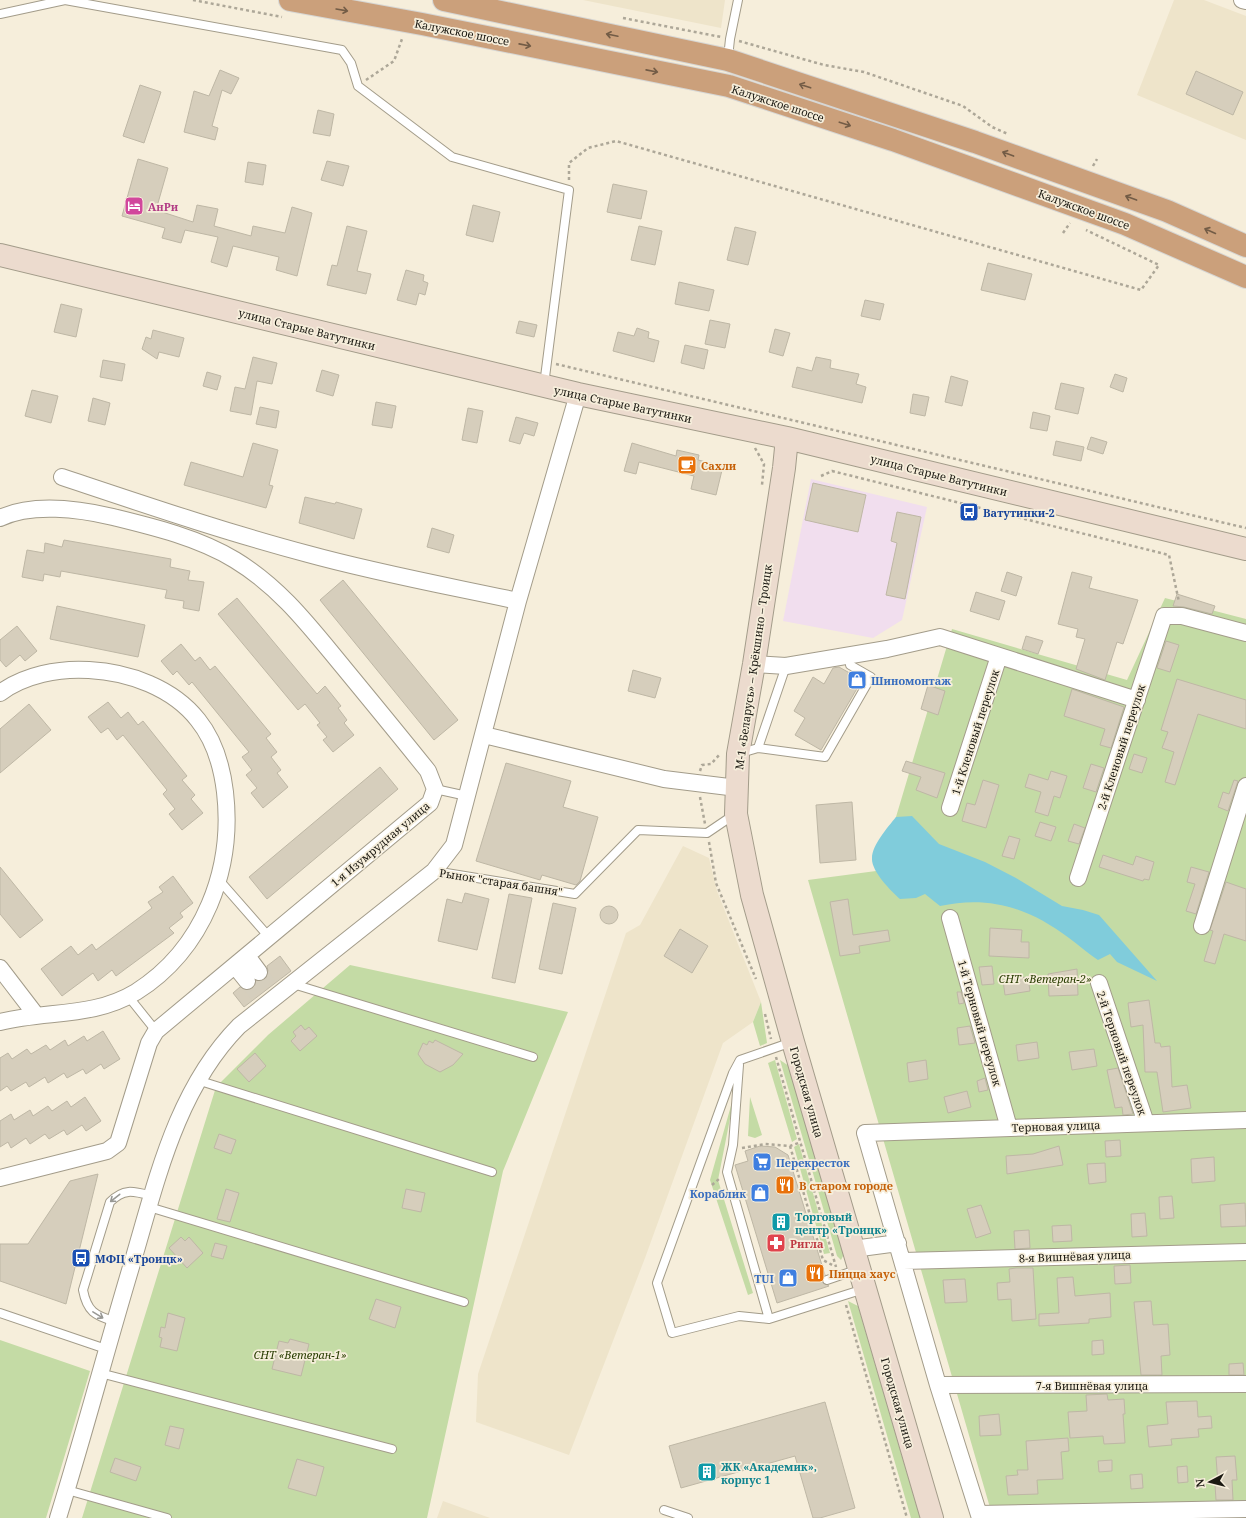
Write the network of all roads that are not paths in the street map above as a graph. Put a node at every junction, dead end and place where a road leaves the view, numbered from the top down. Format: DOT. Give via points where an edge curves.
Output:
graph roads {
  1 [pos="444,0"];
  2 [pos="1242,0"];
  3 [pos="736,1"];
  4 [pos="1246,1"];
  5 [pos="288,9"];
  6 [pos="0,14"];
  7 [pos="728,60"];
  8 [pos="1246,246"];
  9 [pos="0,255"];
  10 [pos="1246,277"];
  11 [pos="544,386"];
  12 [pos="578,394"];
  13 [pos="787,438"];
  14 [pos="62,476"];
  15 [pos="0,518"];
  16 [pos="1246,549"];
  17 [pos="518,601"];
  18 [pos="1246,633"];
  19 [pos="849,656"];
  20 [pos="999,656"];
  21 [pos="754,664"];
  22 [pos="786,666"];
  23 [pos="0,693"];
  24 [pos="1137,700"];
  25 [pos="484,736"];
  26 [pos="748,751"];
  27 [pos="1246,786"];
  28 [pos="737,788"];
  29 [pos="435,789"];
  30 [pos="467,796"];
  31 [pos="950,808"];
  32 [pos="736,814"];
  33 [pos="434,871"];
  34 [pos="1078,878"];
  35 [pos="219,880"];
  36 [pos="752,895"];
  37 [pos="950,918"];
  38 [pos="1202,926"];
  39 [pos="269,937"];
  40 [pos="241,961"];
  41 [pos="0,968"];
  42 [pos="253,977"];
  43 [pos="1098,983"];
  44 [pos="293,984"];
  45 [pos="128,996"];
  46 [pos="36,1015"];
  47 [pos="0,1022"];
  48 [pos="156,1031"];
  49 [pos="783,1045"];
  50 [pos="533,1057"];
  51 [pos="740,1060"];
  52 [pos="197,1080"];
  53 [pos="1246,1120"];
  54 [pos="1146,1123"];
  55 [pos="1009,1128"];
  56 [pos="492,1172"];
  57 [pos="0,1178"];
  58 [pos="150,1201"];
  59 [pos="898,1243"];
  60 [pos="1246,1252"];
  61 [pos="848,1259"];
  62 [pos="903,1261"];
  63 [pos="827,1280"];
  64 [pos="464,1302"];
  65 [pos="0,1313"];
  66 [pos="770,1319"];
  67 [pos="114,1321"];
  68 [pos="106,1349"];
  69 [pos="100,1373"];
  70 [pos="1246,1384"];
  71 [pos="938,1385"];
  72 [pos="392,1449"];
  73 [pos="67,1490"];
  74 [pos="1246,1509"];
  75 [pos="664,1510"];
  76 [pos="979,1516"];
  77 [pos="58,1518"];
  78 [pos="167,1518"];
  79 [pos="688,1518"];
  80 [pos="932,1518"];
  7 -- 1 [label="highway, one-way"];
  2 -- 4 [label="street"];
  3 -- 7 [label="lane"];
  5 -- 10 [label="highway, Калужское шоссе, one-way" via="430,26 729,86 894,140 1125,224"];
  6 -- 11 [label="lane" via="65,0 342,50 351,63 358,86 452,157 569,190"];
  8 -- 7 [label="highway, one-way" via="1167,212 982,145"];
  9 -- 11 [label="main road, улица Старые Ватутинки"];
  11 -- 12 [label="main road, улица Старые Ватутинки"];
  12 -- 13 [label="main road, улица Старые Ватутинки"];
  12 -- 17 [label="street"];
  13 -- 16 [label="main road, улица Старые Ватутинки"];
  13 -- 21 [label="main road, М-1 «Беларусь» – Крёкшино – Троицк"];
  14 -- 17 [label="street" via="168,512 307,554"];
  15 -- 29 [label="street, 1-я Изумрудная улица" via="8,514 50,508 93,512 172,534 234,560 265,580 294,607 428,771"];
  17 -- 25 [label="street"];
  18 -- 24 [label="street, 2-й Кленовый переулок" via="1182,616 1164,616"];
  19 -- 20 [label="street" via="940,637"];
  19 -- 22 [label="street"];
  19 -- 26 [label="lane" via="850,665 871,677 825,757"];
  20 -- 24 [label="street"];
  20 -- 31 [label="street, 1-й Кленовый переулок"];
  21 -- 22 [label="street"];
  21 -- 26 [label="main road, М-1 «Беларусь» – Крёкшино – Троицк"];
  22 -- 26 [label="lane"];
  23 -- 35 [label="street" via="28,678 77,669 106,671 134,678 157,687 181,703 198,720 211,740 222,772 227,806 227,836"];
  24 -- 34 [label="street, 2-й Кленовый переулок"];
  25 -- 28 [label="street" via="664,778"];
  25 -- 30 [label="street"];
  26 -- 28 [label="main road, М-1 «Беларусь» – Крёкшино – Троицк"];
  27 -- 38 [label="street"];
  28 -- 32 [label="main road, М-1 «Беларусь» – Крёкшино – Троицк"];
  29 -- 30 [label="lane"];
  29 -- 39 [label="street, 1-я Изумрудная улица" via="430,803"];
  30 -- 33 [label="street" via="454,845"];
  32 -- 33 [label="lane, Рынок \"старая башня\"" via="707,833 638,830 575,894"];
  32 -- 36 [label="main road, М-1 «Беларусь» – Крёкшино – Троицк"];
  33 -- 44 [label="street"];
  35 -- 39 [label="lane"];
  35 -- 45 [label="street" via="214,899 196,932 178,955 157,977"];
  36 -- 49 [label="main road, Городская улица"];
  37 -- 55 [label="street, 1-й Терновый переулок"];
  39 -- 40 [label="street, 1-я Изумрудная улица"];
  40 -- 42 [label="street"];
  40 -- 48 [label="street, 1-я Изумрудная улица"];
  41 -- 46 [label="street"];
  43 -- 54 [label="street, 2-й Терновый переулок"];
  44 -- 50 [label="lane"];
  44 -- 52 [label="street" via="268,996 226,1039"];
  45 -- 46 [label="street" via="93,1010"];
  45 -- 48 [label="lane"];
  46 -- 47 [label="street"];
  48 -- 57 [label="street, 1-я Изумрудная улица" via="149,1043 118,1143 107,1151"];
  49 -- 51 [label="lane"];
  49 -- 61 [label="main road, Городская улица"];
  51 -- 66 [label="lane" via="733,1145 727,1172"];
  51 -- 66 [label="lane" via="733,1073 657,1283 672,1333 739,1316"];
  52 -- 56 [label="lane"];
  52 -- 58 [label="street" via="182,1109"];
  53 -- 54 [label="street, Терновая улица"];
  54 -- 55 [label="street, Терновая улица"];
  55 -- 59 [label="street, Терновая улица" via="865,1133"];
  58 -- 64 [label="lane"];
  58 -- 67 [label="street"];
  58 -- 67 [label="lane, one-way" via="135,1191 117,1195 110,1202 83,1290 85,1302 91,1310 100,1317"];
  59 -- 61 [label="street"];
  59 -- 62 [label="street"];
  60 -- 62 [label="street, 8-я Вишнёвая улица"];
  61 -- 63 [label="lane" via="838,1276"];
  61 -- 66 [label="lane" via="843,1295"];
  61 -- 80 [label="main road, Городская улица"];
  62 -- 71 [label="street"];
  65 -- 68 [label="lane"];
  67 -- 68 [label="street"];
  68 -- 69 [label="street"];
  69 -- 72 [label="lane"];
  69 -- 73 [label="street"];
  70 -- 71 [label="street, 7-я Вишнёвая улица"];
  71 -- 76 [label="street"];
  73 -- 77 [label="street"];
  73 -- 78 [label="lane"];
  74 -- 76 [label="street"];
  75 -- 79 [label="lane"];
}
